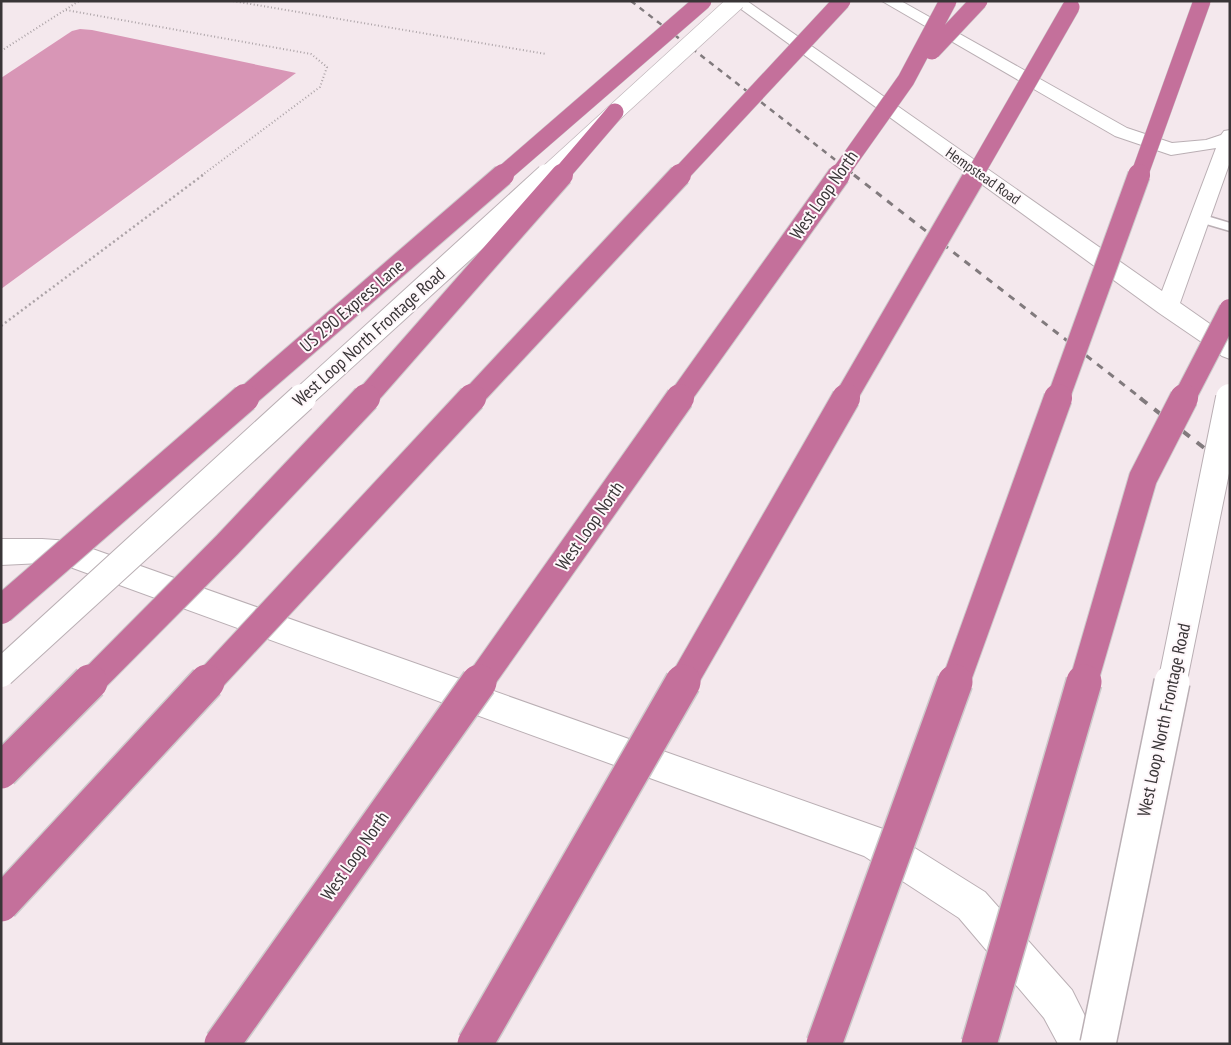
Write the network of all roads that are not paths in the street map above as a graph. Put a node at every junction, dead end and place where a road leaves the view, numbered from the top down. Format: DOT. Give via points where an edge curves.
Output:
graph roads {
  1 [pos="703,1"];
  2 [pos="737,1"];
  3 [pos="842,1"];
  4 [pos="888,1"];
  5 [pos="948,1"];
  6 [pos="978,1"];
  7 [pos="1202,1"];
  8 [pos="1071,8"];
  9 [pos="906,80"];
  10 [pos="615,112"];
  11 [pos="1229,137"];
  12 [pos="1200,218"];
  13 [pos="1230,227"];
  14 [pos="1168,307"];
  15 [pos="1230,310"];
  16 [pos="1230,350"];
  17 [pos="1230,396"];
  18 [pos="1,552"];
  19 [pos="1,610"];
  20 [pos="1,674"];
  21 [pos="1,771"];
  22 [pos="1,904"];
  23 [pos="222,1044"];
  24 [pos="475,1044"];
  25 [pos="824,1044"];
  26 [pos="978,1044"];
  27 [pos="1078,1044"];
  28 [pos="1098,1044"];
  1 -- 19 [label="highway, US 290 Express Lane, bridge"];
  2 -- 10 [label="main road, West Loop North Frontage Road, bridge"];
  2 -- 14 [label="main road, Hempstead Road"];
  3 -- 22 [label="highway, bridge"];
  4 -- 11 [label="main road" via="1121,132 1171,149 1207,145"];
  5 -- 9 [label="highway, West Loop North, bridge"];
  6 -- 9 [label="highway, bridge"];
  7 -- 25 [label="highway, bridge"];
  8 -- 24 [label="highway, bridge"];
  9 -- 23 [label="highway, West Loop North, bridge"];
  10 -- 20 [label="main road, West Loop North Frontage Road, bridge"];
  10 -- 21 [label="highway, bridge" via="358,407 234,538"];
  11 -- 12 [label="main road"];
  12 -- 13 [label="lane"];
  12 -- 14 [label="main road"];
  14 -- 16 [label="main road, Hempstead Road"];
  15 -- 26 [label="highway, bridge" via="1143,478"];
  17 -- 28 [label="main road, West Loop North Frontage Road, bridge"];
  18 -- 27 [label="main road" via="70,554 874,842 972,905 1058,1004"];
}
